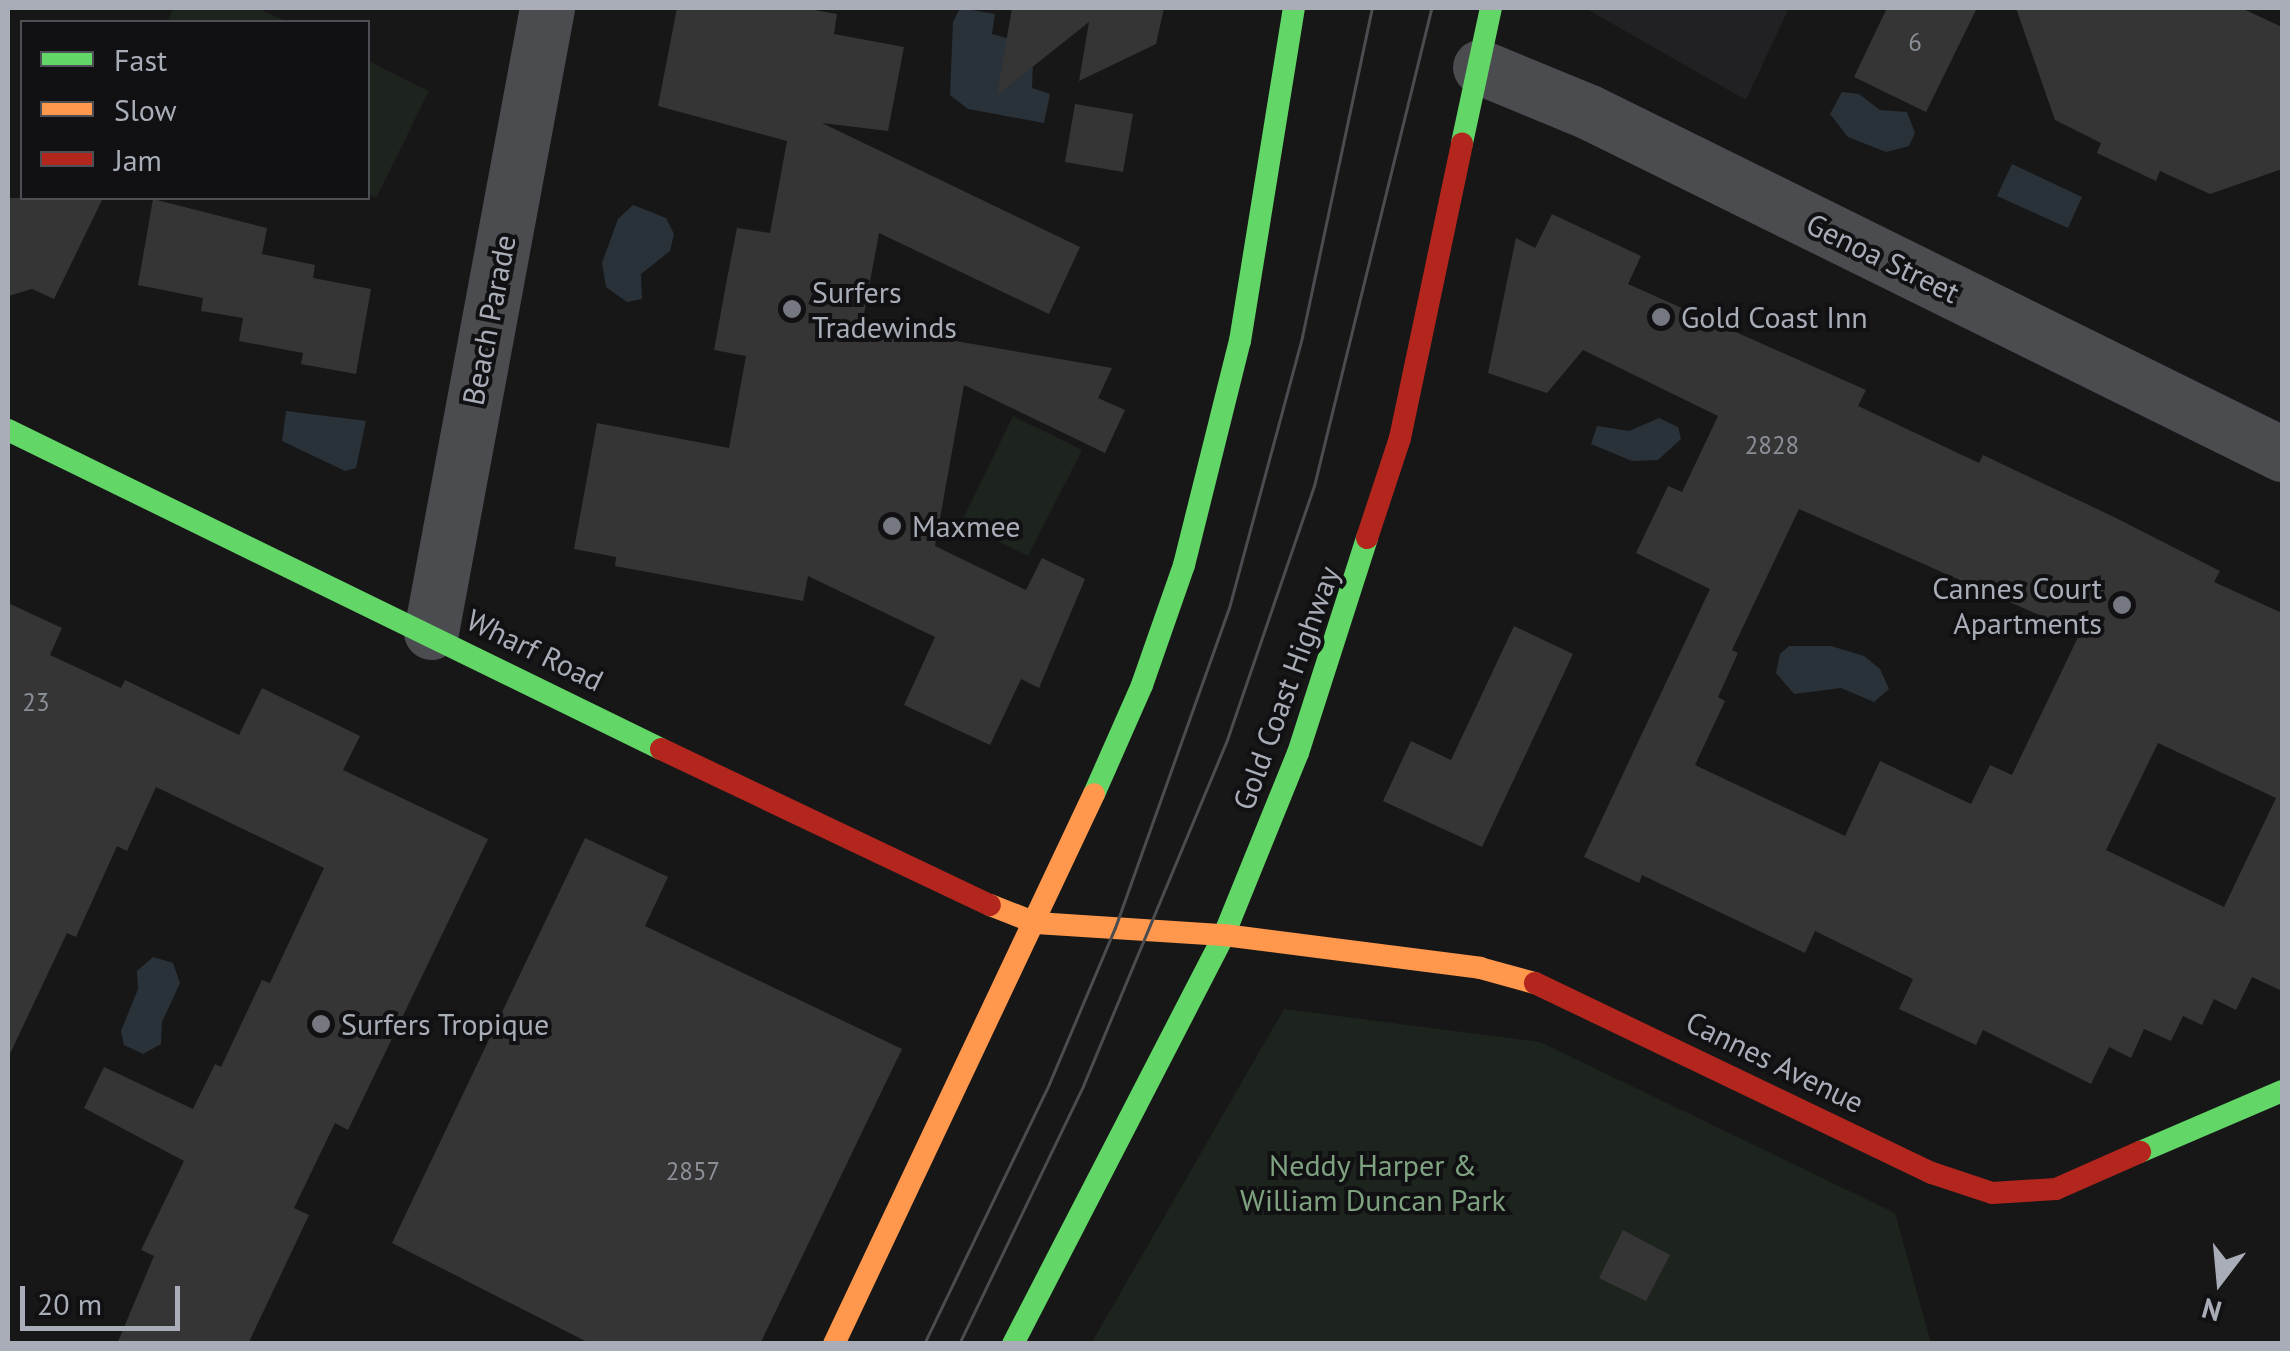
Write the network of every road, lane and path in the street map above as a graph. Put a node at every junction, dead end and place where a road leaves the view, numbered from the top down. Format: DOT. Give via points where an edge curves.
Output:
graph roads {
  1 [pos="547,8"];
  2 [pos="1294,8"];
  3 [pos="1491,8"];
  4 [pos="1480,68"];
  5 [pos="8,430"];
  6 [pos="2282,454"];
  7 [pos="430,632"];
  8 [pos="1036,923"];
  9 [pos="1224,935"];
  10 [pos="2282,1091"];
  11 [pos="834,1344"];
  12 [pos="1013,1344"];
  1 -- 7 [label="street, Beach Parade"];
  2 -- 8 [label="main road" via="1240,341 1184,565 1142,685"];
  3 -- 4 [label="main road, Gold Coast Highway"];
  4 -- 6 [label="street, Genoa Street" via="1587,111"];
  4 -- 9 [label="main road, Gold Coast Highway" via="1405,419 1363,564"];
  5 -- 7 [label="main road, Wharf Road"];
  7 -- 8 [label="main road, Wharf Road" via="940,885"];
  8 -- 9 [label="main road, Wharf Road"];
  8 -- 11 [label="main road"];
  9 -- 10 [label="main road, Cannes Avenue" via="1480,968 1532,981 1932,1174 1992,1193 2056,1189"];
  9 -- 12 [label="main road, Gold Coast Highway" via="1125,1138"];
}
